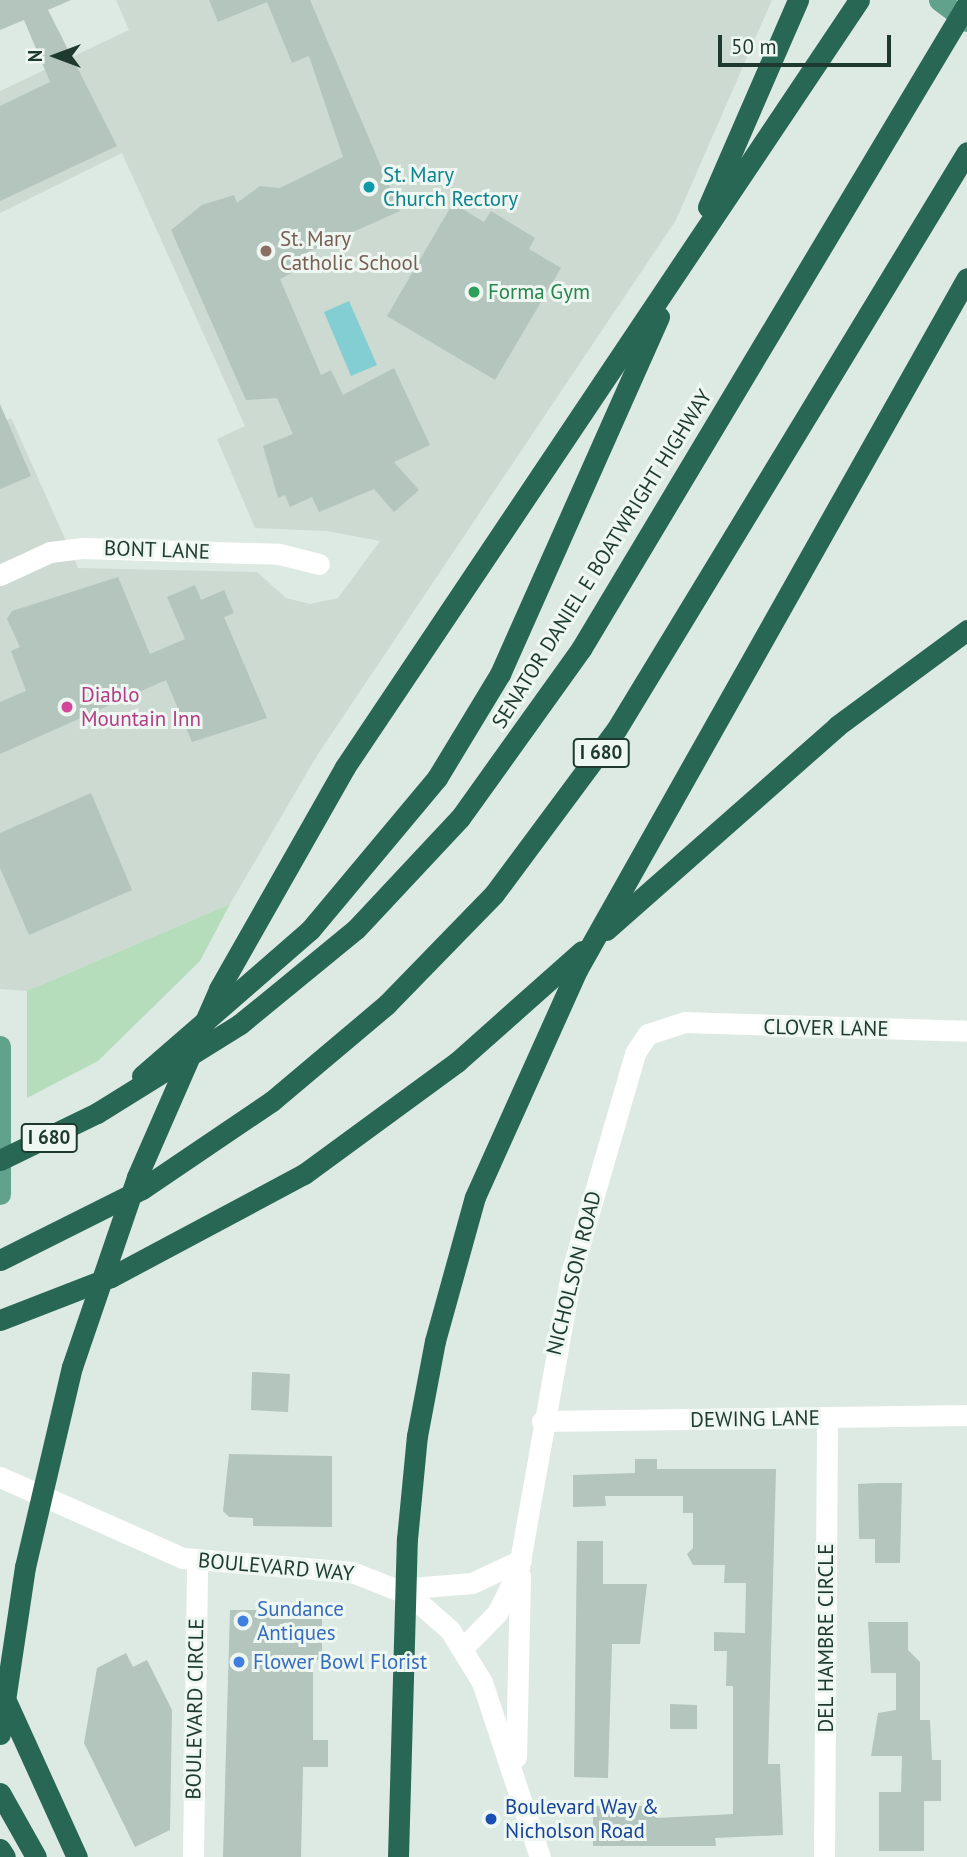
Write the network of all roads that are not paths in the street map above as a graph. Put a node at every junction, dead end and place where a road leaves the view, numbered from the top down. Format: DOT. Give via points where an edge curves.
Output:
graph roads {
  1 [pos="798,0"];
  2 [pos="859,0"];
  3 [pos="939,0"];
  4 [pos="967,4"];
  5 [pos="967,21"];
  6 [pos="964,158"];
  7 [pos="967,278"];
  8 [pos="319,564"];
  9 [pos="0,575"];
  10 [pos="967,630"];
  11 [pos="685,1022"];
  12 [pos="967,1031"];
  13 [pos="0,1046"];
  14 [pos="97,1113"];
  15 [pos="0,1160"];
  16 [pos="0,1194"];
  17 [pos="0,1260"];
  18 [pos="0,1320"];
  19 [pos="967,1415"];
  20 [pos="827,1419"];
  21 [pos="542,1421"];
  22 [pos="0,1477"];
  23 [pos="521,1560"];
  24 [pos="197,1562"];
  25 [pos="399,1589"];
  26 [pos="463,1648"];
  27 [pos="0,1678"];
  28 [pos="0,1734"];
  29 [pos="516,1777"];
  30 [pos="0,1793"];
  31 [pos="0,1849"];
  32 [pos="5,1857"];
  33 [pos="36,1857"];
  34 [pos="77,1857"];
  35 [pos="193,1857"];
  36 [pos="398,1857"];
  37 [pos="540,1857"];
  38 [pos="824,1857"];
  1 -- 14 [label="highway" via="535,601 469,729 398,829 310,930"];
  2 -- 28 [label="highway" via="352,756 219,989 136,1177 72,1367 25,1567"];
  3 -- 5 [label="main road"];
  4 -- 14 [label="highway, SENATOR DANIEL E BOATWRIGHT HIGHWAY / I 680" via="581,649 477,797 390,895 307,971 198,1053"];
  6 -- 17 [label="highway, I 680" via="616,730 527,854 423,970 311,1070 188,1160 96,1214"];
  7 -- 36 [label="highway" via="532,1060 460,1244 417,1436"];
  8 -- 9 [label="street, BONT LANE" via="279,554 82,548 50,552"];
  10 -- 18 [label="highway" via="823,738 457,1062 304,1174 234,1216"];
  11 -- 12 [label="street, CLOVER LANE"];
  11 -- 21 [label="street, NICHOLSON ROAD" via="648,1034 635,1053 570,1274"];
  13 -- 16 [label="main road"];
  14 -- 15 [label="highway, SENATOR DANIEL E BOATWRIGHT HIGHWAY / I 680"];
  19 -- 20 [label="street, DEWING LANE"];
  20 -- 21 [label="street, DEWING LANE"];
  20 -- 38 [label="street, DEL HAMBRE CIRCLE"];
  21 -- 23 [label="street, NICHOLSON ROAD"];
  22 -- 24 [label="street, BOULEVARD WAY"];
  23 -- 25 [label="street, BOULEVARD WAY" via="472,1583"];
  23 -- 26 [label="street, NICHOLSON ROAD" via="497,1613"];
  23 -- 29 [label="street, NICHOLSON ROAD"];
  24 -- 25 [label="street, BOULEVARD WAY" via="339,1570"];
  24 -- 35 [label="street, BOULEVARD CIRCLE"];
  25 -- 26 [label="street, BOULEVARD WAY" via="440,1620"];
  26 -- 29 [label="street, BOULEVARD WAY" via="488,1694"];
  27 -- 34 [label="highway" via="23,1748"];
  29 -- 37 [label="street, BOULEVARD WAY"];
  30 -- 33 [label="highway"];
  31 -- 32 [label="highway"];
}
